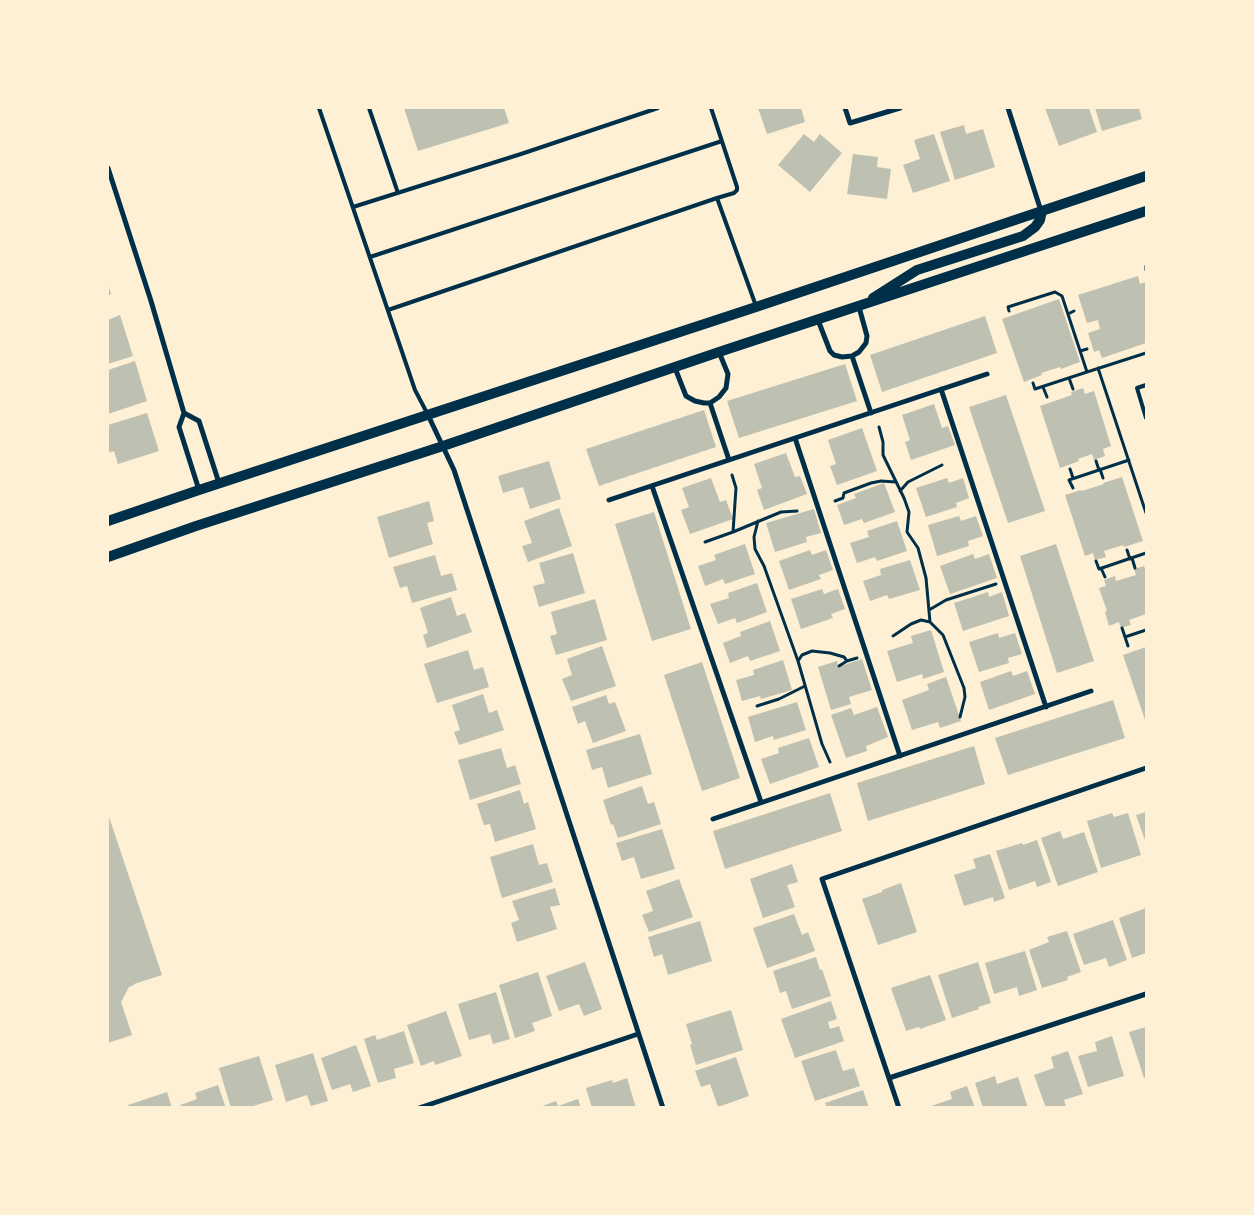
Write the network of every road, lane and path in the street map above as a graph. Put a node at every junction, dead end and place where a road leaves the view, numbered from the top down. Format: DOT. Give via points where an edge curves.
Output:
graph roads {
  1 [pos="319,108"];
  2 [pos="369,108"];
  3 [pos="658,108"];
  4 [pos="711,108"];
  5 [pos="845,108"];
  6 [pos="900,108"];
  7 [pos="1008,108"];
  8 [pos="722,141"];
  9 [pos="108,168"];
  10 [pos="1146,176"];
  11 [pos="398,193"];
  12 [pos="717,198"];
  13 [pos="353,207"];
  14 [pos="1042,211"];
  15 [pos="1146,211"];
  16 [pos="370,257"];
  17 [pos="1146,266"];
  18 [pos="1146,270"];
  19 [pos="756,307"];
  20 [pos="859,307"];
  21 [pos="388,310"];
  22 [pos="1010,311"];
  23 [pos="1074,311"];
  24 [pos="1068,314"];
  25 [pos="818,320"];
  26 [pos="1087,348"];
  27 [pos="1080,351"];
  28 [pos="719,352"];
  29 [pos="1146,353"];
  30 [pos="852,356"];
  31 [pos="675,368"];
  32 [pos="1098,368"];
  33 [pos="1087,372"];
  34 [pos="988,374"];
  35 [pos="1069,378"];
  36 [pos="1033,383"];
  37 [pos="1146,385"];
  38 [pos="1043,387"];
  39 [pos="941,389"];
  40 [pos="1073,389"];
  41 [pos="1047,397"];
  42 [pos="710,403"];
  43 [pos="184,413"];
  44 [pos="871,413"];
  45 [pos="428,415"];
  46 [pos="1146,418"];
  47 [pos="879,427"];
  48 [pos="795,438"];
  49 [pos="443,446"];
  50 [pos="729,460"];
  51 [pos="1129,460"];
  52 [pos="1096,461"];
  53 [pos="942,465"];
  54 [pos="1070,469"];
  55 [pos="1100,470"];
  56 [pos="732,475"];
  57 [pos="1073,478"];
  58 [pos="1104,478"];
  59 [pos="896,482"];
  60 [pos="220,483"];
  61 [pos="652,486"];
  62 [pos="1072,488"];
  63 [pos="199,490"];
  64 [pos="900,491"];
  65 [pos="609,500"];
  66 [pos="835,501"];
  67 [pos="798,511"];
  68 [pos="1146,513"];
  69 [pos="758,521"];
  70 [pos="108,522"];
  71 [pos="733,532"];
  72 [pos="705,542"];
  73 [pos="1127,550"];
  74 [pos="1146,553"];
  75 [pos="108,557"];
  76 [pos="1131,558"];
  77 [pos="1096,561"];
  78 [pos="1101,568"];
  79 [pos="1135,568"];
  80 [pos="1105,577"];
  81 [pos="996,584"];
  82 [pos="929,610"];
  83 [pos="930,622"];
  84 [pos="1122,628"];
  85 [pos="1146,630"];
  86 [pos="893,636"];
  87 [pos="1125,637"];
  88 [pos="1128,646"];
  89 [pos="859,657"];
  90 [pos="798,661"];
  91 [pos="847,661"];
  92 [pos="839,666"];
  93 [pos="805,686"];
  94 [pos="1091,692"];
  95 [pos="757,706"];
  96 [pos="1046,707"];
  97 [pos="960,717"];
  98 [pos="900,756"];
  99 [pos="830,762"];
  100 [pos="1146,768"];
  101 [pos="761,802"];
  102 [pos="713,818"];
  103 [pos="1146,994"];
  104 [pos="638,1034"];
  105 [pos="890,1078"];
  106 [pos="419,1108"];
  107 [pos="663,1108"];
  108 [pos="899,1108"];
  1 -- 13 [label="lane"];
  2 -- 11 [label="lane"];
  3 -- 11 [label="lane"];
  4 -- 8 [label="lane"];
  5 -- 6 [label="street" via="850,123"];
  7 -- 14 [label="street"];
  8 -- 12 [label="lane" via="737,190"];
  8 -- 16 [label="lane"];
  9 -- 43 [label="street"];
  10 -- 14 [label="main road"];
  11 -- 13 [label="lane"];
  12 -- 19 [label="lane"];
  12 -- 21 [label="lane"];
  13 -- 16 [label="lane"];
  14 -- 19 [label="main road"];
  14 -- 20 [label="main road" via="1035,227 1023,236 917,270"];
  15 -- 20 [label="main road"];
  16 -- 21 [label="lane"];
  17 -- 18 [label="path"];
  19 -- 45 [label="main road"];
  20 -- 25 [label="main road"];
  20 -- 30 [label="street" via="868,336 859,352"];
  21 -- 45 [label="lane" via="415,390"];
  22 -- 24 [label="path" via="1008,307 1056,292 1062,296"];
  23 -- 24 [label="path"];
  24 -- 27 [label="path"];
  25 -- 28 [label="main road"];
  25 -- 30 [label="street" via="830,351 842,357"];
  26 -- 27 [label="path"];
  27 -- 33 [label="path"];
  28 -- 31 [label="main road"];
  28 -- 42 [label="street" via="728,374 726,388"];
  29 -- 32 [label="path"];
  30 -- 44 [label="street"];
  31 -- 42 [label="street" via="686,396"];
  31 -- 49 [label="main road"];
  32 -- 33 [label="path"];
  32 -- 51 [label="path"];
  33 -- 35 [label="path"];
  34 -- 39 [label="street"];
  35 -- 38 [label="path"];
  35 -- 40 [label="path"];
  36 -- 38 [label="path" via="1035,389"];
  37 -- 46 [label="lane" via="1137,388"];
  38 -- 41 [label="path"];
  39 -- 44 [label="street"];
  39 -- 96 [label="street"];
  42 -- 50 [label="street"];
  43 -- 60 [label="street" via="199,421"];
  43 -- 63 [label="street" via="179,428"];
  44 -- 48 [label="street"];
  45 -- 49 [label="street"];
  45 -- 60 [label="main road"];
  47 -- 59 [label="path" via="883,455"];
  48 -- 50 [label="street"];
  48 -- 98 [label="street"];
  49 -- 75 [label="main road"];
  49 -- 104 [label="street" via="454,470"];
  50 -- 61 [label="street"];
  51 -- 55 [label="path"];
  51 -- 68 [label="path"];
  52 -- 55 [label="path"];
  53 -- 64 [label="path" via="908,482"];
  54 -- 57 [label="path"];
  55 -- 57 [label="path"];
  55 -- 58 [label="path"];
  56 -- 71 [label="path" via="736,488"];
  57 -- 62 [label="path" via="1069,480"];
  59 -- 64 [label="path"];
  59 -- 66 [label="path" via="871,482 844,493 843,498"];
  60 -- 63 [label="main road"];
  61 -- 65 [label="street"];
  61 -- 101 [label="street"];
  63 -- 70 [label="main road"];
  64 -- 82 [label="path" via="909,512 907,532 918,548 926,578"];
  67 -- 69 [label="path" via="780,512"];
  69 -- 71 [label="path"];
  69 -- 90 [label="path" via="755,548"];
  71 -- 72 [label="path"];
  73 -- 76 [label="path"];
  74 -- 76 [label="path"];
  76 -- 78 [label="path"];
  76 -- 79 [label="path"];
  77 -- 78 [label="path"];
  78 -- 80 [label="path"];
  81 -- 82 [label="path" via="946,600"];
  82 -- 83 [label="path"];
  83 -- 86 [label="path" via="921,620"];
  83 -- 97 [label="path" via="944,634 964,688"];
  84 -- 87 [label="path"];
  85 -- 87 [label="path"];
  87 -- 88 [label="path"];
  89 -- 91 [label="path"];
  90 -- 91 [label="path" via="802,655 812,651 830,653"];
  90 -- 93 [label="path"];
  91 -- 92 [label="path"];
  93 -- 95 [label="path"];
  93 -- 99 [label="path"];
  94 -- 96 [label="street"];
  96 -- 98 [label="street"];
  98 -- 101 [label="street"];
  100 -- 105 [label="street" via="822,879"];
  101 -- 102 [label="street"];
  103 -- 105 [label="street"];
  104 -- 106 [label="street"];
  104 -- 107 [label="street"];
  105 -- 108 [label="street"];
}
